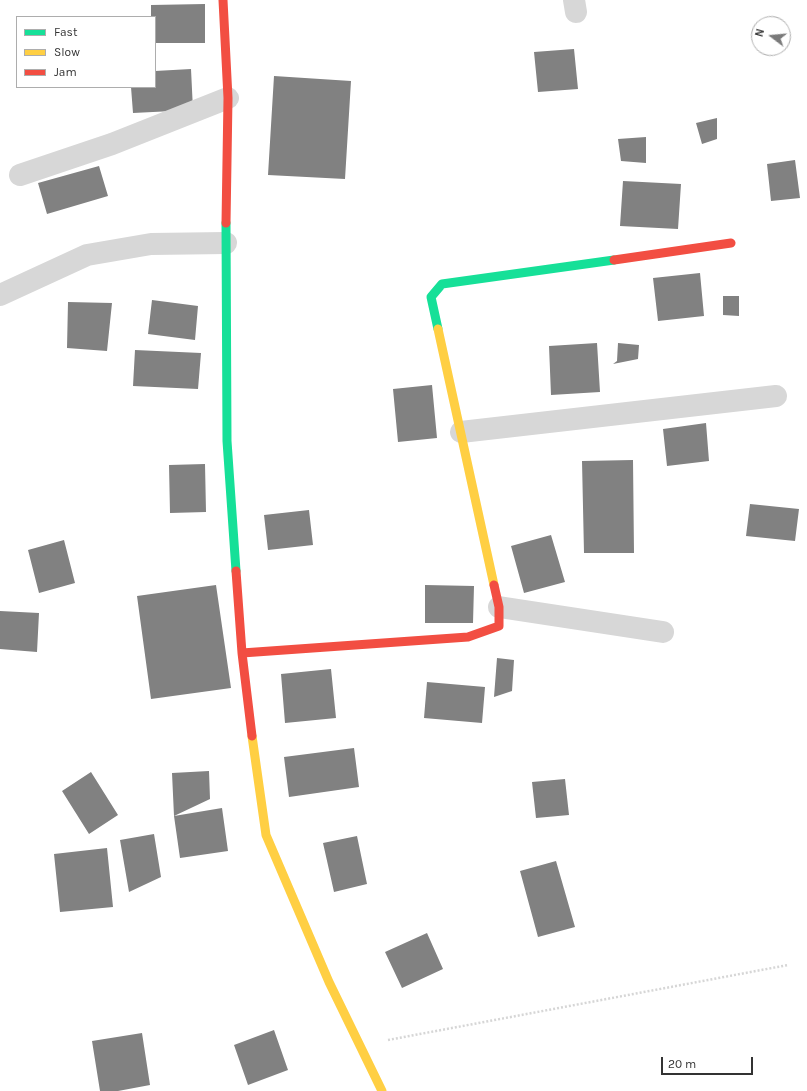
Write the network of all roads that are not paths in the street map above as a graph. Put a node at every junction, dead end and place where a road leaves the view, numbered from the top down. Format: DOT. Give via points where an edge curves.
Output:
graph roads {
  1 [pos="223,0"];
  2 [pos="228,98"];
  3 [pos="20,175"];
  4 [pos="226,243"];
  5 [pos="731,243"];
  6 [pos="0,295"];
  7 [pos="776,396"];
  8 [pos="461,432"];
  9 [pos="499,607"];
  10 [pos="663,632"];
  11 [pos="242,653"];
  12 [pos="382,1091"];
  1 -- 2 [label="street"];
  2 -- 3 [label="street" via="106,147"];
  2 -- 4 [label="street"];
  4 -- 6 [label="street" via="151,244 88,255"];
  4 -- 11 [label="street" via="227,441"];
  5 -- 8 [label="street" via="442,284 431,297"];
  7 -- 8 [label="street"];
  8 -- 9 [label="street"];
  9 -- 10 [label="street"];
  9 -- 11 [label="street" via="499,626 468,637"];
  11 -- 12 [label="street" via="266,835 329,982"];
}
